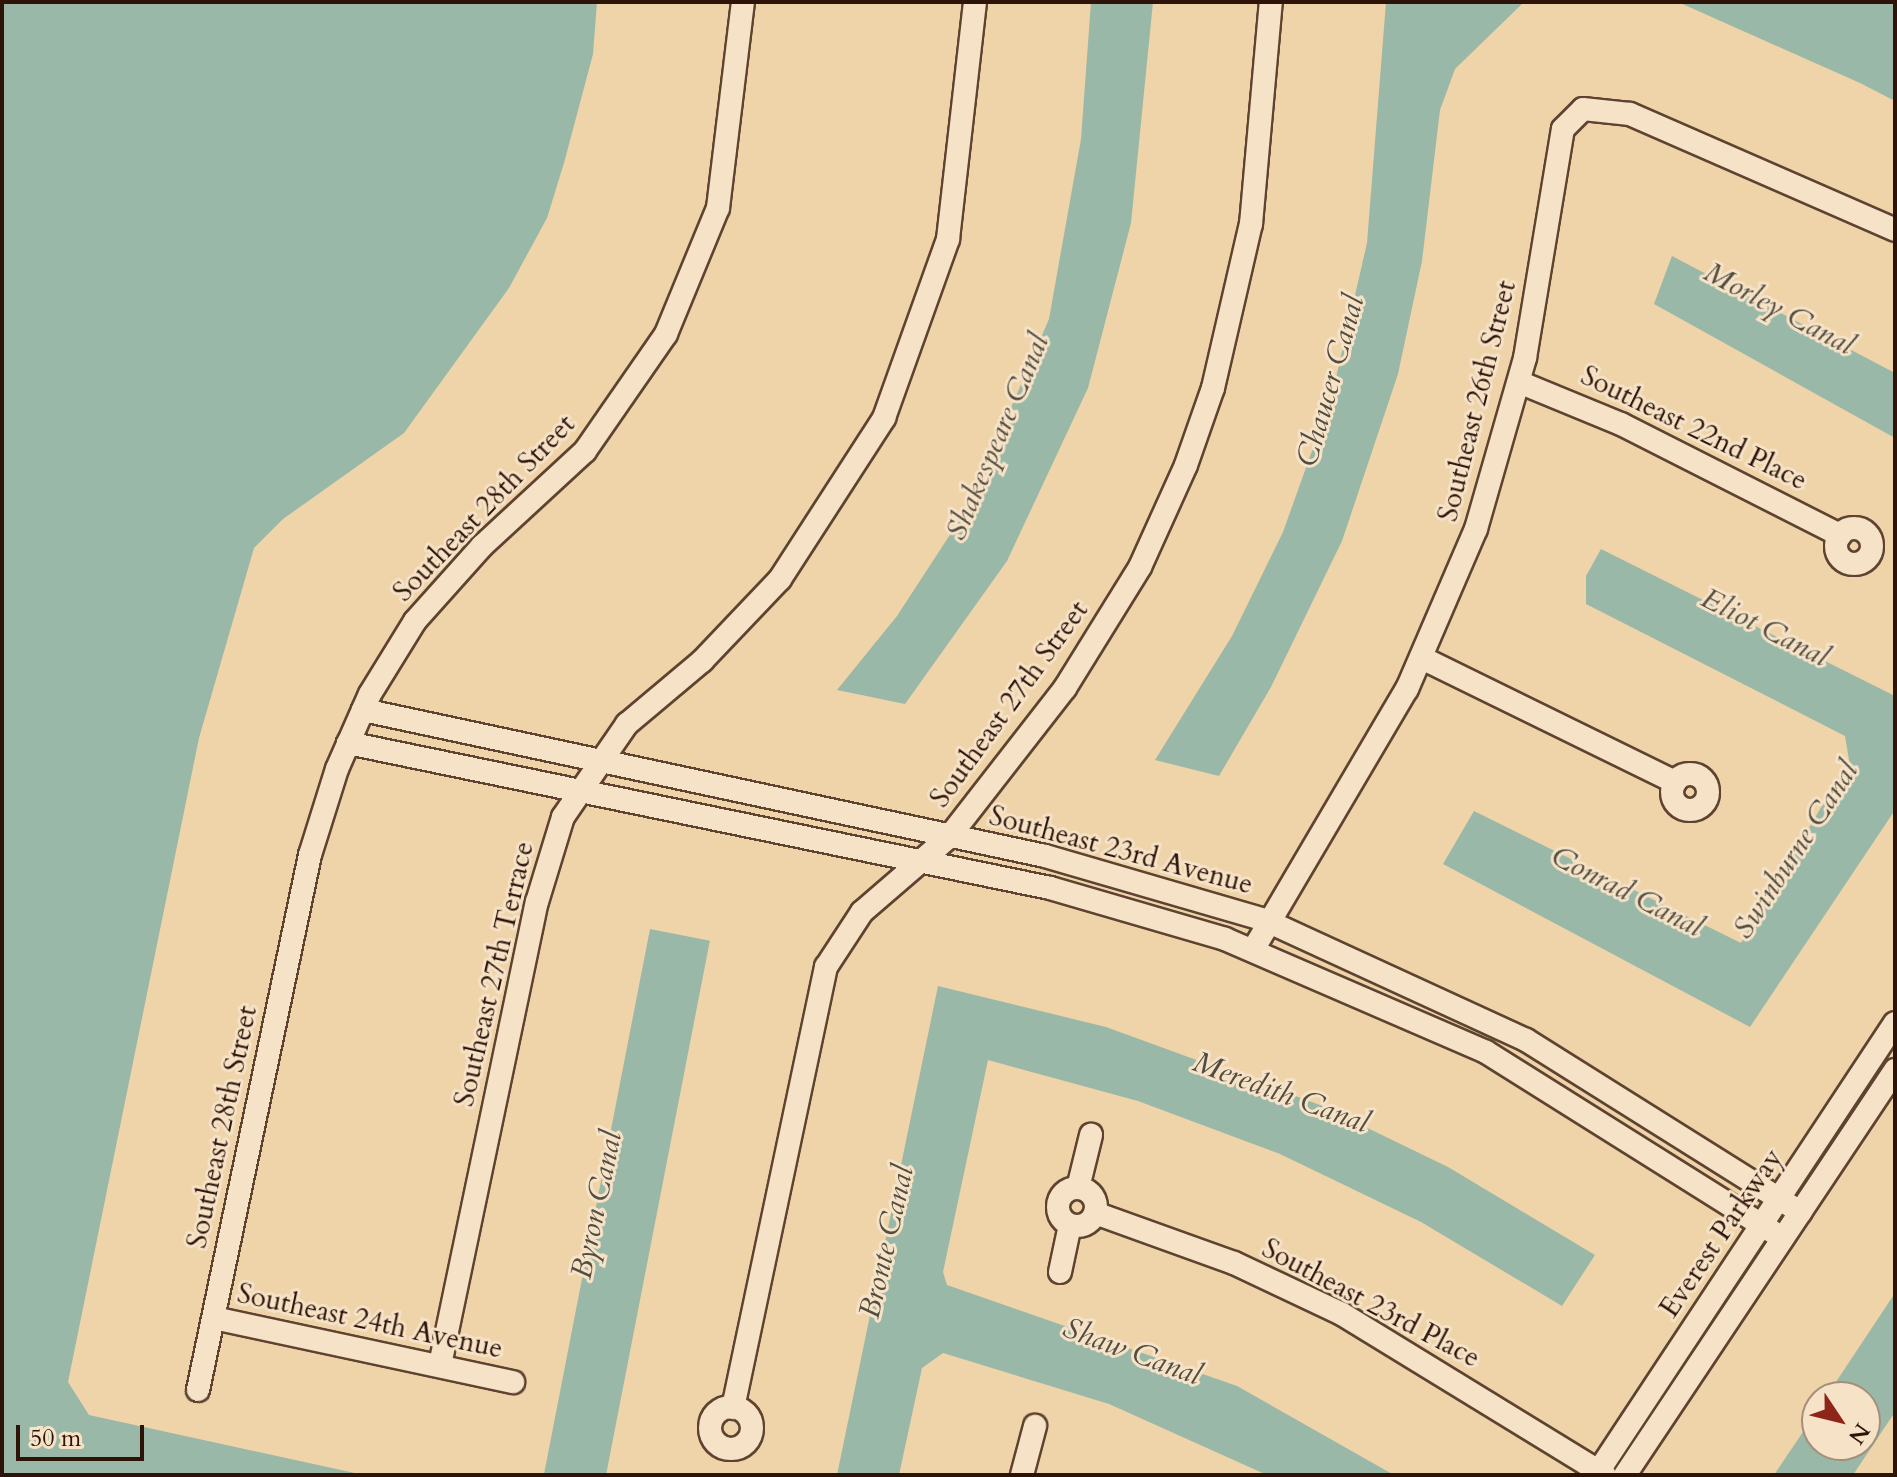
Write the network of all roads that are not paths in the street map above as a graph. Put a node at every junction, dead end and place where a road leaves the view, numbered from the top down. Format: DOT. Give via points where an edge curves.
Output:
graph roads {
  1 [pos="743,2"];
  2 [pos="975,2"];
  3 [pos="1271,2"];
  4 [pos="1895,230"];
  5 [pos="1519,382"];
  6 [pos="1840,535"];
  7 [pos="1422,658"];
  8 [pos="363,710"];
  9 [pos="348,743"];
  10 [pos="597,764"];
  11 [pos="1675,782"];
  12 [pos="579,791"];
  13 [pos="949,837"];
  14 [pos="921,861"];
  15 [pos="1265,920"];
  16 [pos="1253,950"];
  17 [pos="1895,1023"];
  18 [pos="1895,1070"];
  19 [pos="1091,1135"];
  20 [pos="1078,1188"];
  21 [pos="1780,1197"];
  22 [pos="1800,1212"];
  23 [pos="1095,1213"];
  24 [pos="1763,1224"];
  25 [pos="1070,1225"];
  26 [pos="1783,1238"];
  27 [pos="1060,1272"];
  28 [pos="214,1318"];
  29 [pos="440,1365"];
  30 [pos="513,1382"];
  31 [pos="198,1390"];
  32 [pos="733,1408"];
  33 [pos="1035,1426"];
  34 [pos="1599,1474"];
  35 [pos="1022,1475"];
  36 [pos="1625,1475"];
  1 -- 8 [label="street, Southeast 28th Street" via="718,208 666,334 585,451 482,546 415,621"];
  2 -- 10 [label="street, Southeast 27th Terrace" via="948,239 884,418 780,579 702,661 627,724"];
  3 -- 13 [label="street, Southeast 27th Street" via="1251,224 1213,388 1186,465 1101,634"];
  4 -- 5 [label="street, Southeast 26th Street" via="1668,127 1602,107 1583,109 1563,129 1556,150"];
  5 -- 6 [label="street, Southeast 22nd Place" via="1621,424"];
  5 -- 7 [label="street, Southeast 26th Street" via="1482,515"];
  7 -- 11 [label="street"];
  7 -- 15 [label="street, Southeast 26th Street"];
  8 -- 9 [label="street, Southeast 28th Street"];
  8 -- 10 [label="street, Southeast 23rd Avenue"];
  9 -- 12 [label="street, Southeast 23rd Avenue"];
  9 -- 28 [label="street, Southeast 28th Street" via="310,855"];
  10 -- 12 [label="street, Southeast 27th Terrace"];
  10 -- 13 [label="street, Southeast 23rd Avenue"];
  12 -- 14 [label="street, Southeast 23rd Avenue"];
  12 -- 29 [label="street, Southeast 27th Terrace" via="563,817 537,902"];
  13 -- 14 [label="street, Southeast 27th Street"];
  13 -- 15 [label="street, Southeast 23rd Avenue" via="1140,881"];
  14 -- 16 [label="street, Southeast 23rd Avenue" via="1138,911"];
  14 -- 32 [label="street, Southeast 27th Street" via="862,912 826,967"];
  15 -- 16 [label="street, Southeast 26th Street"];
  15 -- 21 [label="street, Southeast 23rd Avenue" via="1526,1040"];
  16 -- 24 [label="street, Southeast 23rd Avenue" via="1486,1052"];
  17 -- 21 [label="street, Everest Parkway"];
  18 -- 22 [label="street, Everest Parkway"];
  19 -- 20 [label="street"];
  20 -- 23 [label="street" via="1093,1196"];
  20 -- 25 [label="street" via="1059,1200 1058,1212"];
  21 -- 22 [label="street, Southeast 23rd Avenue"];
  21 -- 24 [label="street, Everest Parkway"];
  22 -- 26 [label="street, Everest Parkway"];
  23 -- 25 [label="street"];
  23 -- 34 [label="street, Southeast 23rd Place" via="1234,1263 1342,1314"];
  24 -- 26 [label="street, Southeast 23rd Avenue"];
  24 -- 34 [label="street, Everest Parkway"];
  25 -- 27 [label="street"];
  26 -- 36 [label="street, Everest Parkway"];
  28 -- 29 [label="street, Southeast 24th Avenue"];
  28 -- 31 [label="street, Southeast 28th Street"];
  29 -- 30 [label="street, Southeast 24th Avenue"];
  33 -- 35 [label="street"];
}
